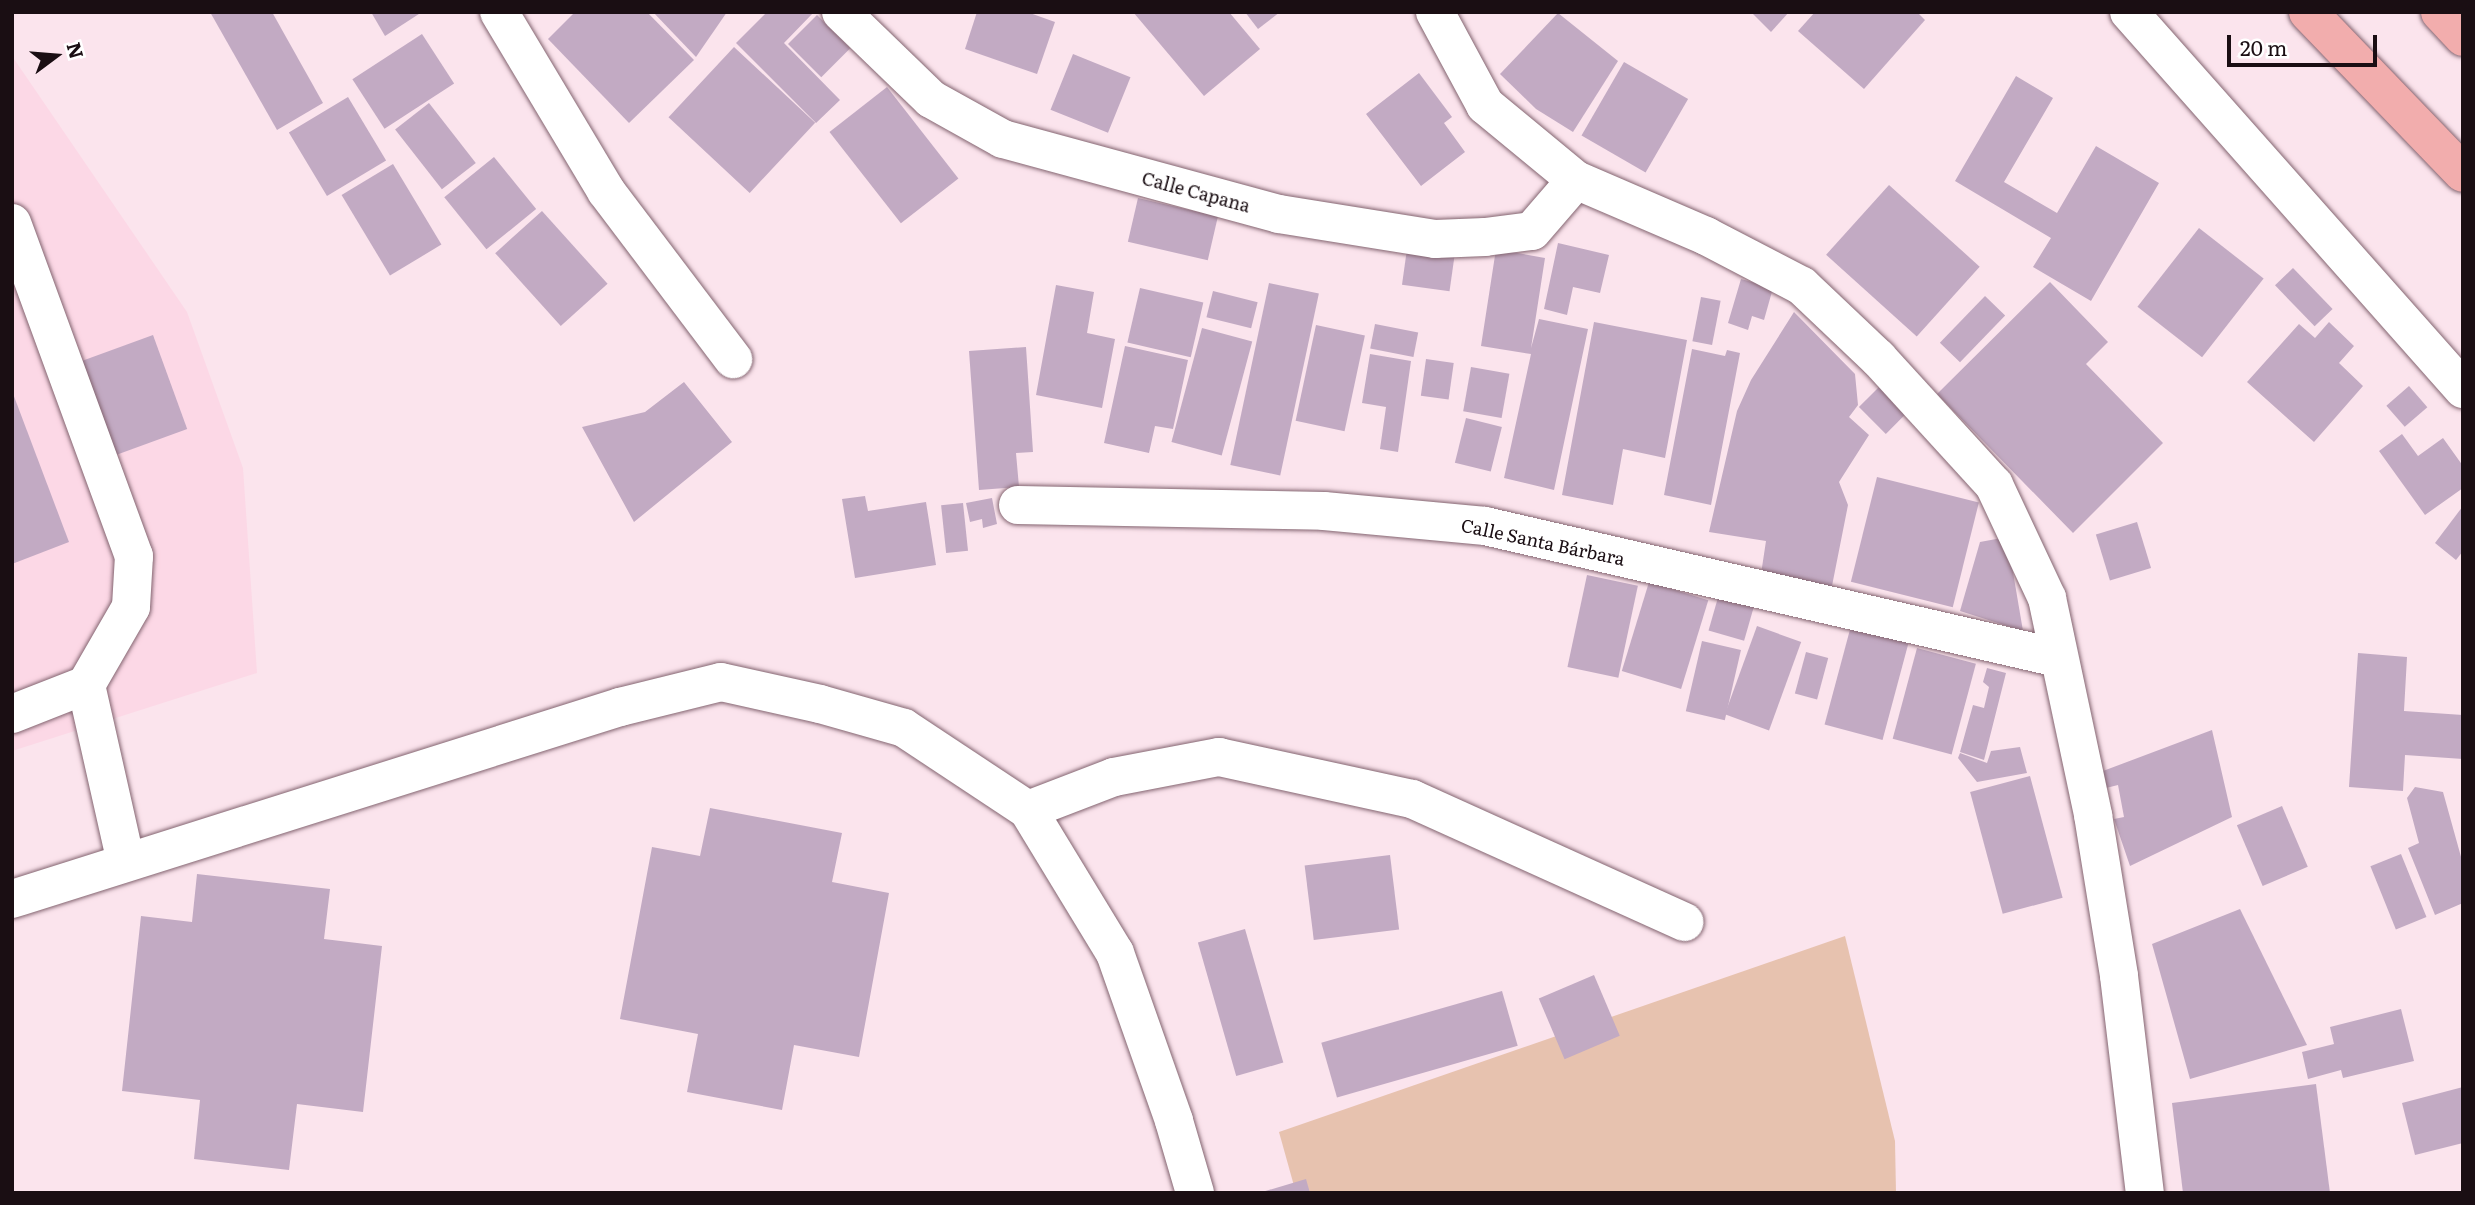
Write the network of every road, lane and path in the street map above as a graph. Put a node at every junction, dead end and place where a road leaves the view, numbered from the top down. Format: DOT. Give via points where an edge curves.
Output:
graph roads {
  1 [pos="499,12"];
  2 [pos="841,12"];
  3 [pos="1435,12"];
  4 [pos="2129,12"];
  5 [pos="2308,12"];
  6 [pos="2441,12"];
  7 [pos="2463,37"];
  8 [pos="2463,173"];
  9 [pos="1576,180"];
  10 [pos="12,223"];
  11 [pos="733,359"];
  12 [pos="2463,389"];
  13 [pos="1018,505"];
  14 [pos="2058,658"];
  15 [pos="86,685"];
  16 [pos="12,714"];
  17 [pos="1028,810"];
  18 [pos="126,862"];
  19 [pos="12,899"];
  20 [pos="1685,922"];
  21 [pos="1195,1193"];
  22 [pos="2145,1193"];
  1 -- 11 [label="street" via="606,191"];
  2 -- 9 [label="street, Calle Capana" via="931,99 1003,139 1279,214 1435,239 1485,237 1531,231"];
  3 -- 9 [label="street" via="1485,105"];
  4 -- 12 [label="street"];
  5 -- 8 [label="main road"];
  6 -- 7 [label="main road"];
  9 -- 14 [label="street" via="1706,236 1802,286 1878,358 1994,485 2047,598"];
  10 -- 15 [label="street" via="134,556 131,607"];
  13 -- 14 [label="street, Calle Santa Bárbara" via="1324,511 1485,526"];
  14 -- 22 [label="street" via="2092,815 2119,976"];
  15 -- 16 [label="street"];
  15 -- 18 [label="street"];
  17 -- 18 [label="street" via="904,728 721,682 620,707"];
  17 -- 20 [label="street" via="1114,777 1219,757 1412,799"];
  17 -- 21 [label="street" via="1115,953"];
  18 -- 19 [label="street"];
}
